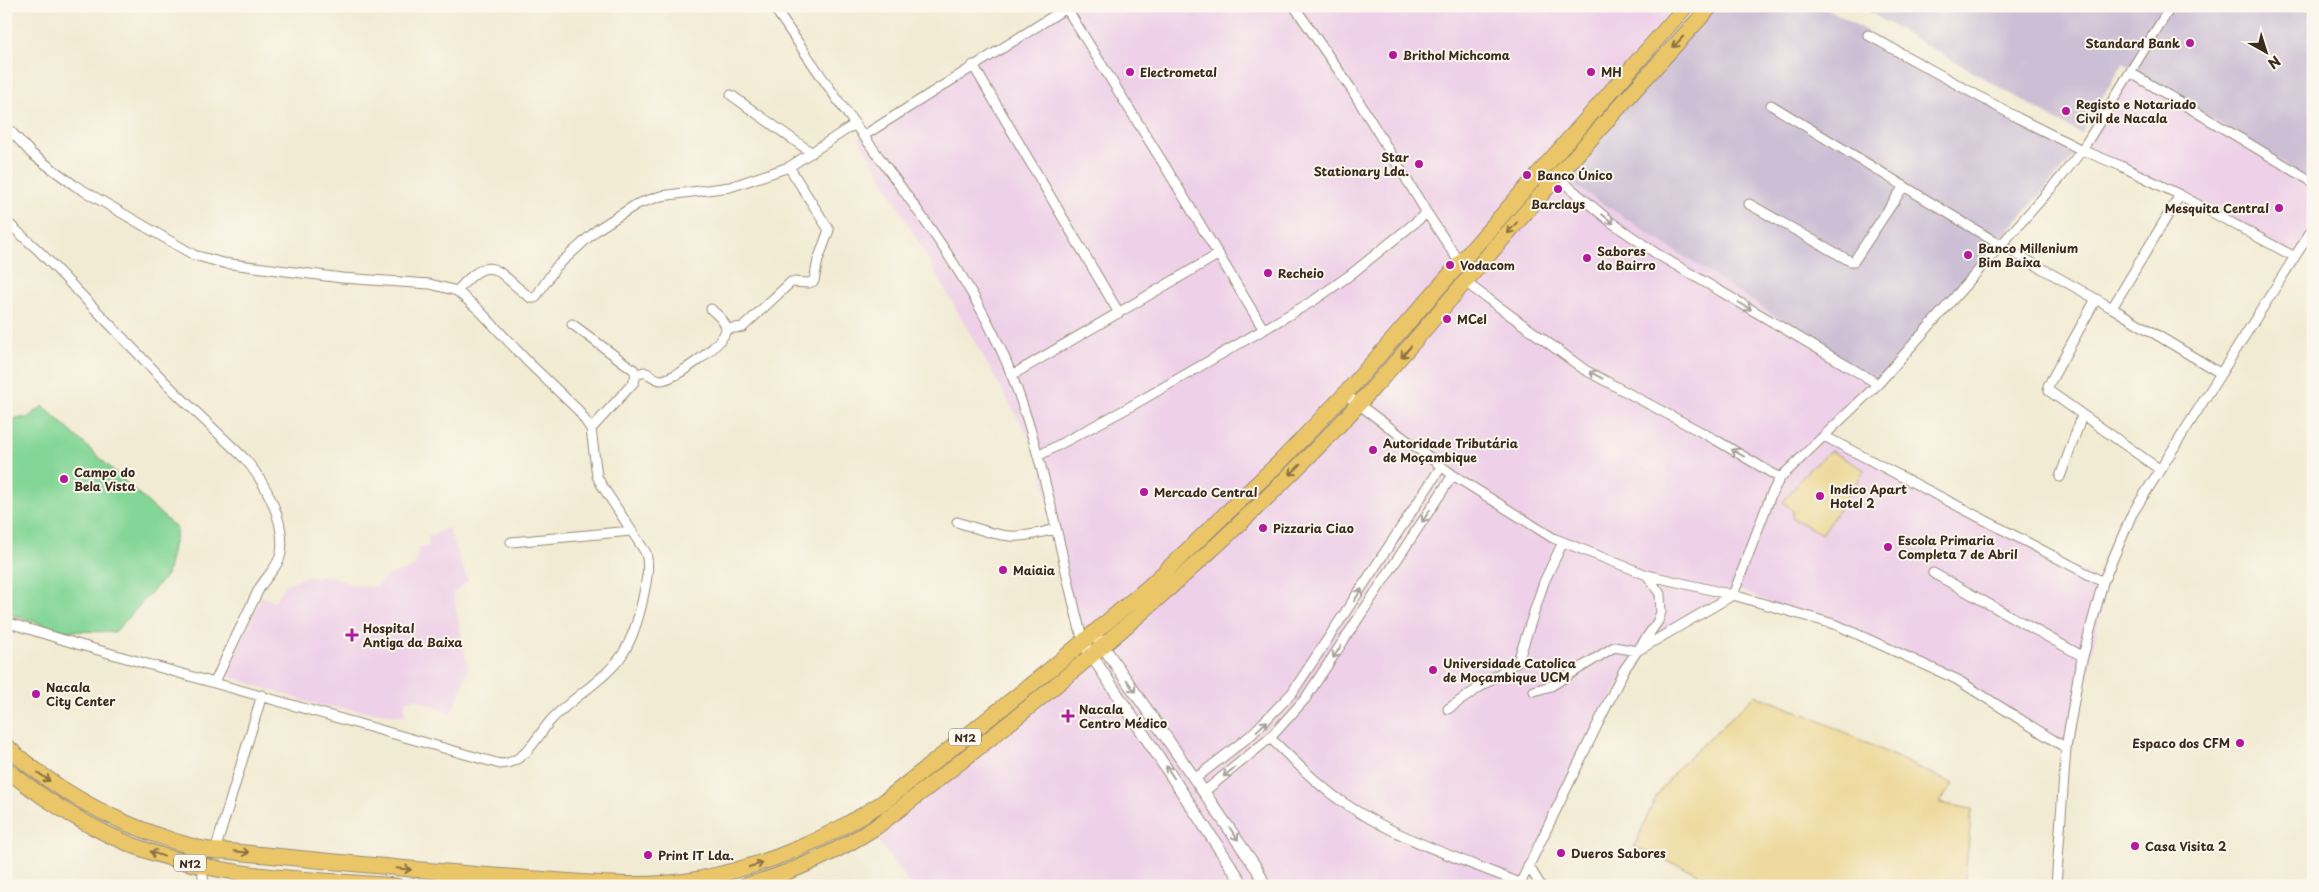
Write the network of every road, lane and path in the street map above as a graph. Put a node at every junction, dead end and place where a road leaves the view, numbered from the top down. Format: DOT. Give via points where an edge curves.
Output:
graph roads {
  1 [pos="773,6"];
  2 [pos="1294,6"];
  3 [pos="1686,6"];
  4 [pos="1711,6"];
  5 [pos="2171,6"];
  6 [pos="1065,7"];
  7 [pos="1868,35"];
  8 [pos="1648,51"];
  9 [pos="1659,62"];
  10 [pos="973,65"];
  11 [pos="2131,73"];
  12 [pos="731,95"];
  13 [pos="1771,105"];
  14 [pos="855,124"];
  15 [pos="6,126"];
  16 [pos="863,136"];
  17 [pos="2082,150"];
  18 [pos="812,153"];
  19 [pos="789,167"];
  20 [pos="1557,177"];
  21 [pos="2313,182"];
  22 [pos="1904,186"];
  23 [pos="2180,195"];
  24 [pos="1749,204"];
  25 [pos="1427,213"];
  26 [pos="6,221"];
  27 [pos="2313,228"];
  28 [pos="2002,246"];
  29 [pos="1219,254"];
  30 [pos="2293,256"];
  31 [pos="1460,263"];
  32 [pos="1468,279"];
  33 [pos="457,291"];
  34 [pos="2096,299"];
  35 [pos="711,308"];
  36 [pos="2112,308"];
  37 [pos="1119,313"];
  38 [pos="572,324"];
  39 [pos="726,329"];
  40 [pos="1264,330"];
  41 [pos="2220,373"];
  42 [pos="636,375"];
  43 [pos="1012,375"];
  44 [pos="1878,384"];
  45 [pos="1345,394"];
  46 [pos="1358,405"];
  47 [pos="2082,416"];
  48 [pos="591,429"];
  49 [pos="1824,436"];
  50 [pos="1038,456"];
  51 [pos="1441,467"];
  52 [pos="2159,469"];
  53 [pos="1453,476"];
  54 [pos="2060,477"];
  55 [pos="1780,478"];
  56 [pos="957,522"];
  57 [pos="1056,529"];
  58 [pos="631,531"];
  59 [pos="511,542"];
  60 [pos="1563,542"];
  61 [pos="1933,573"];
  62 [pos="1647,575"];
  63 [pos="2103,582"];
  64 [pos="1733,595"];
  65 [pos="1076,615"];
  66 [pos="6,622"];
  67 [pos="1089,637"];
  68 [pos="1097,651"];
  69 [pos="1637,651"];
  70 [pos="2082,656"];
  71 [pos="215,682"];
  72 [pos="1534,690"];
  73 [pos="262,695"];
  74 [pos="1448,709"];
  75 [pos="1270,738"];
  76 [pos="6,746"];
  77 [pos="2066,748"];
  78 [pos="6,769"];
  79 [pos="1196,778"];
  80 [pos="1205,791"];
  81 [pos="215,851"];
  82 [pos="202,866"];
  83 [pos="1528,866"];
  84 [pos="1520,884"];
  85 [pos="204,886"];
  86 [pos="396,886"];
  87 [pos="745,886"];
  88 [pos="1244,886"];
  89 [pos="1265,886"];
  90 [pos="1541,886"];
  91 [pos="2056,886"];
  1 -- 14 [label="street"];
  2 -- 25 [label="street" via="1352,90"];
  3 -- 8 [label="main road, N12"];
  4 -- 9 [label="main road, N12, one-way"];
  5 -- 11 [label="street"];
  6 -- 10 [label="street"];
  6 -- 29 [label="street"];
  7 -- 17 [label="street"];
  8 -- 9 [label="main road"];
  8 -- 31 [label="main road, N12"];
  9 -- 20 [label="main road, N12"];
  10 -- 16 [label="street"];
  10 -- 37 [label="street"];
  11 -- 17 [label="street"];
  11 -- 21 [label="street"];
  12 -- 18 [label="street"];
  13 -- 22 [label="street"];
  14 -- 16 [label="street"];
  14 -- 18 [label="street"];
  15 -- 33 [label="street" via="32,154 74,185 194,256 241,266 430,284"];
  16 -- 43 [label="street" via="941,242 983,314"];
  17 -- 23 [label="street"];
  17 -- 28 [label="street"];
  18 -- 19 [label="street"];
  19 -- 33 [label="street" via="730,187 661,196 637,204 598,229 556,267 535,298 525,294 494,269 484,268"];
  19 -- 39 [label="street" via="829,230 816,276 808,282 792,282 743,328"];
  20 -- 32 [label="main road, N12, one-way"];
  20 -- 44 [label="street, one-way" via="1611,222 1657,254"];
  22 -- 24 [label="street" via="1854,261"];
  22 -- 28 [label="street"];
  23 -- 30 [label="street"];
  23 -- 36 [label="street"];
  25 -- 31 [label="street"];
  25 -- 40 [label="street" via="1350,275"];
  26 -- 71 [label="street" via="245,459 270,500 279,521 281,553 260,588"];
  27 -- 30 [label="street"];
  28 -- 34 [label="street"];
  28 -- 44 [label="street"];
  29 -- 37 [label="street"];
  29 -- 40 [label="street"];
  30 -- 41 [label="street"];
  31 -- 32 [label="street"];
  31 -- 45 [label="main road, N12"];
  32 -- 46 [label="main road, N12, one-way"];
  55 -- 32 [label="street, one-way" via="1586,370"];
  33 -- 48 [label="street" via="566,397"];
  34 -- 36 [label="street"];
  34 -- 47 [label="street" via="2048,386 2052,395"];
  35 -- 39 [label="street"];
  36 -- 41 [label="street"];
  37 -- 43 [label="street"];
  38 -- 42 [label="street" via="634,370"];
  39 -- 42 [label="street" via="714,348 694,364 666,379 644,372"];
  40 -- 50 [label="street"];
  41 -- 52 [label="street"];
  42 -- 48 [label="street" via="634,382"];
  43 -- 50 [label="street"];
  44 -- 49 [label="street"];
  45 -- 46 [label="street"];
  45 -- 67 [label="main road, N12" via="1281,462 1195,544"];
  46 -- 51 [label="street"];
  46 -- 68 [label="main road, N12, one-way" via="1214,548"];
  47 -- 52 [label="street"];
  47 -- 54 [label="street"];
  48 -- 58 [label="street" via="597,476"];
  49 -- 55 [label="street"];
  49 -- 63 [label="street"];
  50 -- 57 [label="street"];
  51 -- 53 [label="street"];
  79 -- 51 [label="street, one-way" via="1251,735 1292,693"];
  52 -- 63 [label="street" via="2132,514"];
  53 -- 60 [label="street"];
  53 -- 75 [label="street, one-way" via="1305,699"];
  55 -- 64 [label="street"];
  56 -- 57 [label="street" via="1010,538"];
  57 -- 65 [label="street"];
  58 -- 59 [label="street"];
  58 -- 73 [label="street" via="646,553 648,572 640,613 622,655 562,708 527,752 510,764 500,764"];
  60 -- 62 [label="street"];
  60 -- 74 [label="street" via="1544,582 1518,662"];
  61 -- 70 [label="street"];
  62 -- 64 [label="street"];
  62 -- 69 [label="street" via="1660,594 1661,612 1652,632"];
  63 -- 70 [label="street"];
  64 -- 69 [label="street"];
  64 -- 77 [label="street" via="1837,625 1948,676"];
  65 -- 67 [label="street"];
  65 -- 67 [label="street"];
  66 -- 71 [label="street"];
  67 -- 68 [label="street"];
  81 -- 67 [label="main road, N12, one-way" via="428,872 611,884 661,884 737,870 806,846 886,801"];
  68 -- 79 [label="street, one-way"];
  68 -- 87 [label="main road, N12" via="876,827 803,866"];
  88 -- 68 [label="street, one-way"];
  69 -- 72 [label="street" via="1619,647 1610,649 1552,686"];
  69 -- 83 [label="street" via="1624,670"];
  70 -- 77 [label="street"];
  71 -- 73 [label="street"];
  73 -- 81 [label="street"];
  75 -- 80 [label="street, one-way"];
  75 -- 84 [label="street" via="1342,802 1366,817"];
  76 -- 81 [label="main road, N12, one-way" via="45,778 98,810 154,834"];
  77 -- 91 [label="street"];
  82 -- 78 [label="main road, N12, one-way" via="175,860 101,830 58,806"];
  79 -- 80 [label="street"];
  80 -- 89 [label="street, one-way"];
  82 -- 85 [label="street"];
  82 -- 86 [label="main road, N12" via="262,876"];
  83 -- 84 [label="street"];
  83 -- 90 [label="street"];
}
